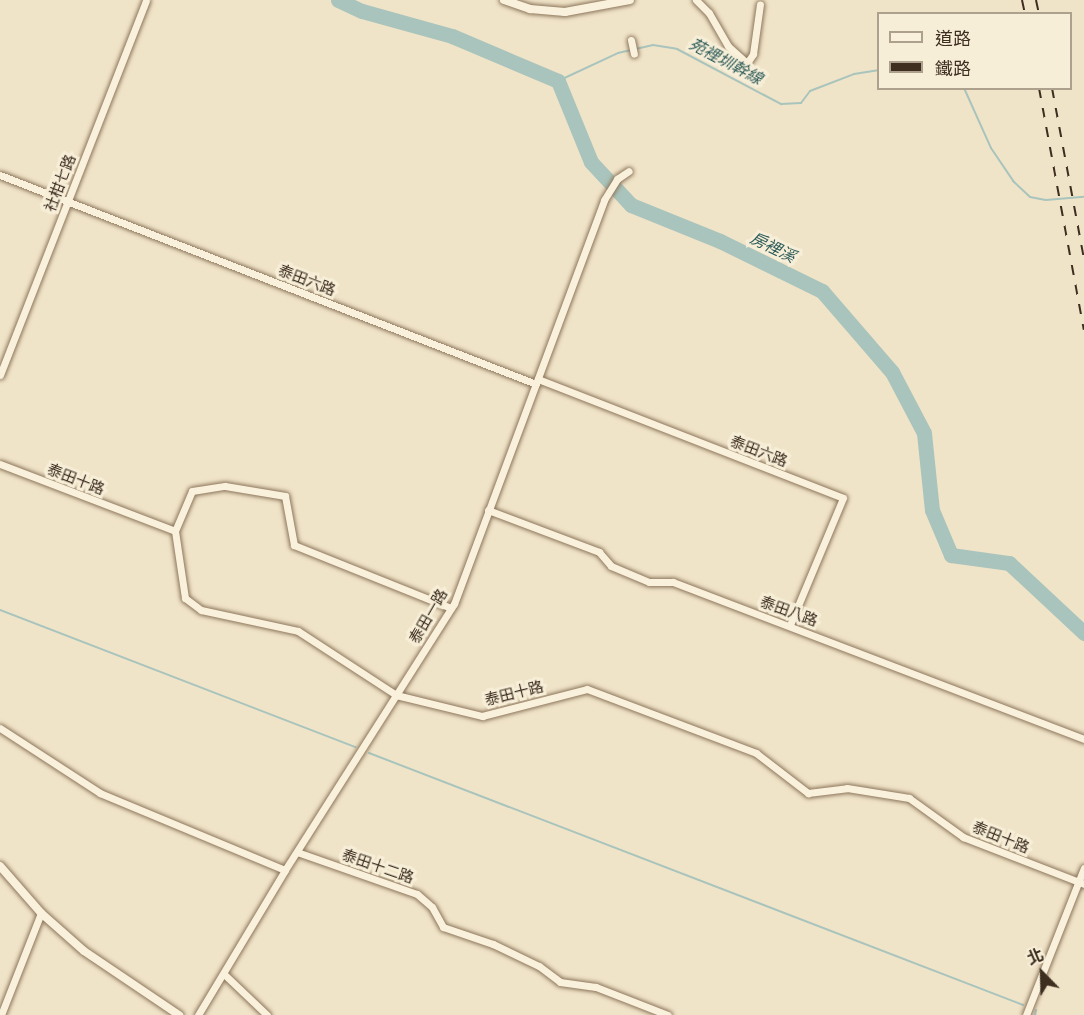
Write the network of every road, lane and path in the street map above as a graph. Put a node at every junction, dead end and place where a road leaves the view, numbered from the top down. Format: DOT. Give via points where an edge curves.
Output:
graph roads {
  1 [pos="146,0"];
  2 [pos="504,0"];
  3 [pos="630,0"];
  4 [pos="696,0"];
  5 [pos="760,4"];
  6 [pos="631,40"];
  7 [pos="634,54"];
  8 [pos="629,171"];
  9 [pos="0,175"];
  10 [pos="68,201"];
  11 [pos="0,375"];
  12 [pos="537,381"];
  13 [pos="0,464"];
  14 [pos="488,510"];
  15 [pos="175,531"];
  16 [pos="451,608"];
  17 [pos="790,626"];
  18 [pos="396,695"];
  19 [pos="0,728"];
  20 [pos="1084,739"];
  21 [pos="297,852"];
  22 [pos="0,866"];
  23 [pos="1084,868"];
  24 [pos="285,870"];
  25 [pos="1081,883"];
  26 [pos="41,913"];
  27 [pos="225,975"];
  28 [pos="1,1015"];
  29 [pos="179,1015"];
  30 [pos="198,1015"];
  31 [pos="267,1015"];
  32 [pos="668,1015"];
  33 [pos="1026,1015"];
  1 -- 10 [label="street, 社柑七路"];
  2 -- 3 [label="street" via="530,9 565,12"];
  4 -- 5 [label="street" via="709,13 728,46 747,63 753,54"];
  6 -- 7 [label="street"];
  8 -- 12 [label="street, 泰田一路" via="607,193"];
  9 -- 10 [label="street, 泰田六路"];
  10 -- 11 [label="street, 社柑七路"];
  10 -- 12 [label="street, 泰田六路"];
  12 -- 14 [label="street, 泰田一路"];
  12 -- 17 [label="street, 泰田六路" via="843,498"];
  13 -- 15 [label="street, 泰田十路"];
  14 -- 16 [label="street, 泰田一路"];
  14 -- 17 [label="street, 泰田八路" via="599,552 611,566 649,582 672,582"];
  15 -- 16 [label="street" via="192,491 225,486 285,496 294,545"];
  15 -- 18 [label="street, 泰田十路" via="185,598 201,609 298,631"];
  16 -- 18 [label="street, 泰田一路"];
  17 -- 20 [label="street, 泰田八路"];
  18 -- 21 [label="street, 泰田一路"];
  18 -- 25 [label="street, 泰田十路" via="482,716 587,689 756,753 808,793 847,788 909,798 963,837"];
  19 -- 24 [label="street" via="100,793"];
  21 -- 24 [label="street, 泰田一路"];
  21 -- 32 [label="street, 泰田十二路" via="417,894 432,907 443,927 493,944 539,966 560,982 596,987"];
  22 -- 26 [label="street"];
  23 -- 25 [label="street"];
  24 -- 27 [label="street, 泰田一路"];
  25 -- 33 [label="street"];
  26 -- 28 [label="street"];
  26 -- 29 [label="street" via="84,951"];
  27 -- 30 [label="street, 泰田一路"];
  27 -- 31 [label="street"];
}
